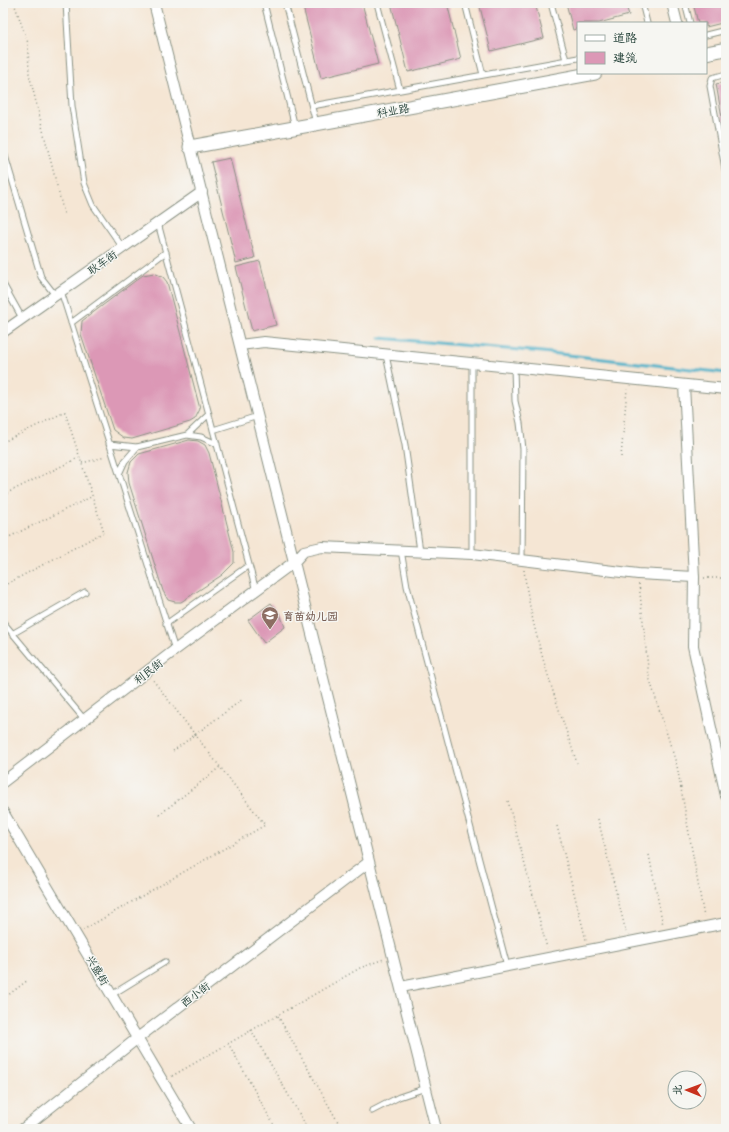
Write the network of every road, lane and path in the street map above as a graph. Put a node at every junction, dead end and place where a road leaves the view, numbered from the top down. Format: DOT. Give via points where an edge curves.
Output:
graph roads {
  1 [pos="14,3"];
  2 [pos="66,3"];
  3 [pos="154,3"];
  4 [pos="264,3"];
  5 [pos="285,3"];
  6 [pos="377,3"];
  7 [pos="465,3"];
  8 [pos="551,3"];
  9 [pos="642,3"];
  10 [pos="672,3"];
  11 [pos="685,3"];
  12 [pos="647,22"];
  13 [pos="677,22"];
  14 [pos="690,22"];
  15 [pos="726,30"];
  16 [pos="707,35"];
  17 [pos="726,49"];
  18 [pos="707,53"];
  19 [pos="577,58"];
  20 [pos="566,60"];
  21 [pos="590,74"];
  22 [pos="726,74"];
  23 [pos="483,75"];
  24 [pos="400,90"];
  25 [pos="312,106"];
  26 [pos="316,124"];
  27 [pos="296,128"];
  28 [pos="190,147"];
  29 [pos="3,149"];
  30 [pos="726,174"];
  31 [pos="202,192"];
  32 [pos="64,214"];
  33 [pos="158,223"];
  34 [pos="122,248"];
  35 [pos="166,252"];
  36 [pos="3,284"];
  37 [pos="58,293"];
  38 [pos="22,318"];
  39 [pos="71,323"];
  40 [pos="3,332"];
  41 [pos="240,345"];
  42 [pos="386,355"];
  43 [pos="472,363"];
  44 [pos="514,368"];
  45 [pos="627,379"];
  46 [pos="684,385"];
  47 [pos="726,389"];
  48 [pos="209,414"];
  49 [pos="258,416"];
  50 [pos="213,430"];
  51 [pos="187,434"];
  52 [pos="3,442"];
  53 [pos="109,444"];
  54 [pos="217,444"];
  55 [pos="138,448"];
  56 [pos="113,455"];
  57 [pos="80,457"];
  58 [pos="621,457"];
  59 [pos="82,463"];
  60 [pos="119,474"];
  61 [pos="3,494"];
  62 [pos="93,496"];
  63 [pos="3,540"];
  64 [pos="401,550"];
  65 [pos="420,551"];
  66 [pos="472,554"];
  67 [pos="522,560"];
  68 [pos="294,562"];
  69 [pos="249,565"];
  70 [pos="638,574"];
  71 [pos="694,577"];
  72 [pos="726,578"];
  73 [pos="3,586"];
  74 [pos="256,591"];
  75 [pos="85,592"];
  76 [pos="3,622"];
  77 [pos="166,624"];
  78 [pos="12,634"];
  79 [pos="175,650"];
  80 [pos="146,672"];
  81 [pos="243,699"];
  82 [pos="84,719"];
  83 [pos="195,734"];
  84 [pos="173,751"];
  85 [pos="576,763"];
  86 [pos="723,763"];
  87 [pos="220,767"];
  88 [pos="3,782"];
  89 [pos="726,796"];
  90 [pos="508,801"];
  91 [pos="3,812"];
  92 [pos="159,815"];
  93 [pos="598,819"];
  94 [pos="557,826"];
  95 [pos="650,855"];
  96 [pos="369,862"];
  97 [pos="726,923"];
  98 [pos="706,927"];
  99 [pos="76,934"];
  100 [pos="665,935"];
  101 [pos="629,942"];
  102 [pos="588,950"];
  103 [pos="393,956"];
  104 [pos="550,958"];
  105 [pos="165,962"];
  106 [pos="507,966"];
  107 [pos="28,980"];
  108 [pos="401,987"];
  109 [pos="113,994"];
  110 [pos="3,999"];
  111 [pos="277,1016"];
  112 [pos="251,1030"];
  113 [pos="139,1037"];
  114 [pos="228,1043"];
  115 [pos="164,1081"];
  116 [pos="426,1088"];
  117 [pos="372,1111"];
  118 [pos="23,1129"];
  119 [pos="192,1129"];
  120 [pos="276,1129"];
  121 [pos="308,1129"];
  122 [pos="342,1129"];
  123 [pos="436,1129"];
  1 -- 32 [label="path" via="28,43 29,74"];
  2 -- 34 [label="lane" via="72,106 84,183 93,205"];
  3 -- 28 [label="street"];
  4 -- 27 [label="lane"];
  5 -- 25 [label="lane"];
  6 -- 24 [label="lane"];
  7 -- 23 [label="lane"];
  8 -- 20 [label="lane"];
  9 -- 12 [label="lane"];
  10 -- 13 [label="street"];
  11 -- 14 [label="lane"];
  15 -- 16 [label="lane"];
  17 -- 18 [label="street"];
  19 -- 20 [label="lane"];
  20 -- 23 [label="lane"];
  21 -- 26 [label="street, 科业路"];
  22 -- 30 [label="lane" via="712,78 710,86"];
  23 -- 24 [label="lane"];
  24 -- 25 [label="lane"];
  25 -- 26 [label="lane"];
  26 -- 27 [label="street, 科业路"];
  27 -- 28 [label="street, 科业路"];
  28 -- 31 [label="street"];
  29 -- 37 [label="lane" via="40,277"];
  31 -- 33 [label="street, 耿车街"];
  31 -- 41 [label="street"];
  33 -- 34 [label="street, 耿车街"];
  33 -- 35 [label="lane"];
  34 -- 37 [label="street, 耿车街"];
  35 -- 39 [label="lane"];
  35 -- 48 [label="lane"];
  36 -- 38 [label="lane"];
  37 -- 38 [label="street, 耿车街"];
  37 -- 39 [label="lane"];
  38 -- 40 [label="street, 耿车街"];
  39 -- 53 [label="lane"];
  41 -- 42 [label="street" via="264,342"];
  41 -- 49 [label="street"];
  42 -- 43 [label="street"];
  42 -- 65 [label="lane" via="405,446"];
  43 -- 44 [label="street"];
  43 -- 66 [label="lane"];
  44 -- 45 [label="street"];
  44 -- 67 [label="lane" via="515,400 523,449"];
  45 -- 46 [label="street"];
  45 -- 58 [label="path"];
  46 -- 47 [label="street"];
  46 -- 71 [label="street"];
  48 -- 50 [label="lane"];
  48 -- 51 [label="lane"];
  49 -- 50 [label="lane"];
  49 -- 68 [label="street"];
  50 -- 54 [label="lane"];
  51 -- 54 [label="lane"];
  51 -- 55 [label="lane"];
  52 -- 57 [label="path" via="65,412"];
  53 -- 55 [label="lane"];
  53 -- 56 [label="lane"];
  54 -- 69 [label="lane"];
  55 -- 60 [label="lane" via="125,461"];
  56 -- 59 [label="path"];
  56 -- 60 [label="lane"];
  57 -- 59 [label="path"];
  57 -- 61 [label="path"];
  59 -- 62 [label="path"];
  60 -- 77 [label="lane"];
  62 -- 63 [label="path"];
  62 -- 73 [label="path" via="104,532"];
  64 -- 65 [label="street, 利民街"];
  64 -- 68 [label="street, 利民街" via="322,547 304,551"];
  64 -- 106 [label="lane" via="407,586"];
  65 -- 66 [label="street, 利民街"];
  66 -- 67 [label="street, 利民街"];
  67 -- 70 [label="street, 利民街"];
  67 -- 85 [label="path" via="526,592 547,676"];
  68 -- 74 [label="street, 利民街"];
  68 -- 96 [label="street"];
  69 -- 74 [label="lane"];
  69 -- 77 [label="lane"];
  70 -- 71 [label="street, 利民街"];
  70 -- 98 [label="path" via="649,677 677,766"];
  71 -- 72 [label="path"];
  71 -- 86 [label="street" via="693,646"];
  74 -- 79 [label="street, 利民街"];
  75 -- 78 [label="lane"];
  76 -- 78 [label="lane"];
  77 -- 79 [label="lane"];
  78 -- 82 [label="lane"];
  79 -- 80 [label="street, 利民街"];
  80 -- 82 [label="street, 利民街"];
  80 -- 83 [label="path"];
  81 -- 83 [label="path"];
  82 -- 88 [label="street, 利民街"];
  83 -- 84 [label="path"];
  83 -- 87 [label="path"];
  86 -- 89 [label="street"];
  87 -- 92 [label="path"];
  87 -- 99 [label="path" via="265,825"];
  90 -- 104 [label="path"];
  91 -- 99 [label="street, 兴盛街"];
  93 -- 101 [label="path"];
  94 -- 102 [label="path"];
  95 -- 100 [label="path"];
  96 -- 103 [label="street"];
  96 -- 113 [label="street, 西小街"];
  97 -- 98 [label="street"];
  98 -- 100 [label="street"];
  99 -- 109 [label="street, 兴盛街"];
  100 -- 101 [label="street"];
  101 -- 102 [label="street"];
  102 -- 104 [label="street"];
  103 -- 108 [label="street"];
  103 -- 111 [label="path" via="360,968"];
  104 -- 106 [label="street"];
  105 -- 109 [label="lane"];
  106 -- 108 [label="street"];
  107 -- 110 [label="path"];
  108 -- 116 [label="street"];
  109 -- 113 [label="street, 兴盛街"];
  111 -- 112 [label="path"];
  111 -- 122 [label="path"];
  112 -- 114 [label="path"];
  112 -- 121 [label="path"];
  113 -- 115 [label="street, 兴盛街"];
  113 -- 118 [label="street, 西小街"];
  114 -- 115 [label="path"];
  114 -- 120 [label="path"];
  115 -- 119 [label="street, 兴盛街"];
  116 -- 117 [label="lane" via="399,1097"];
  116 -- 123 [label="street"];
}
